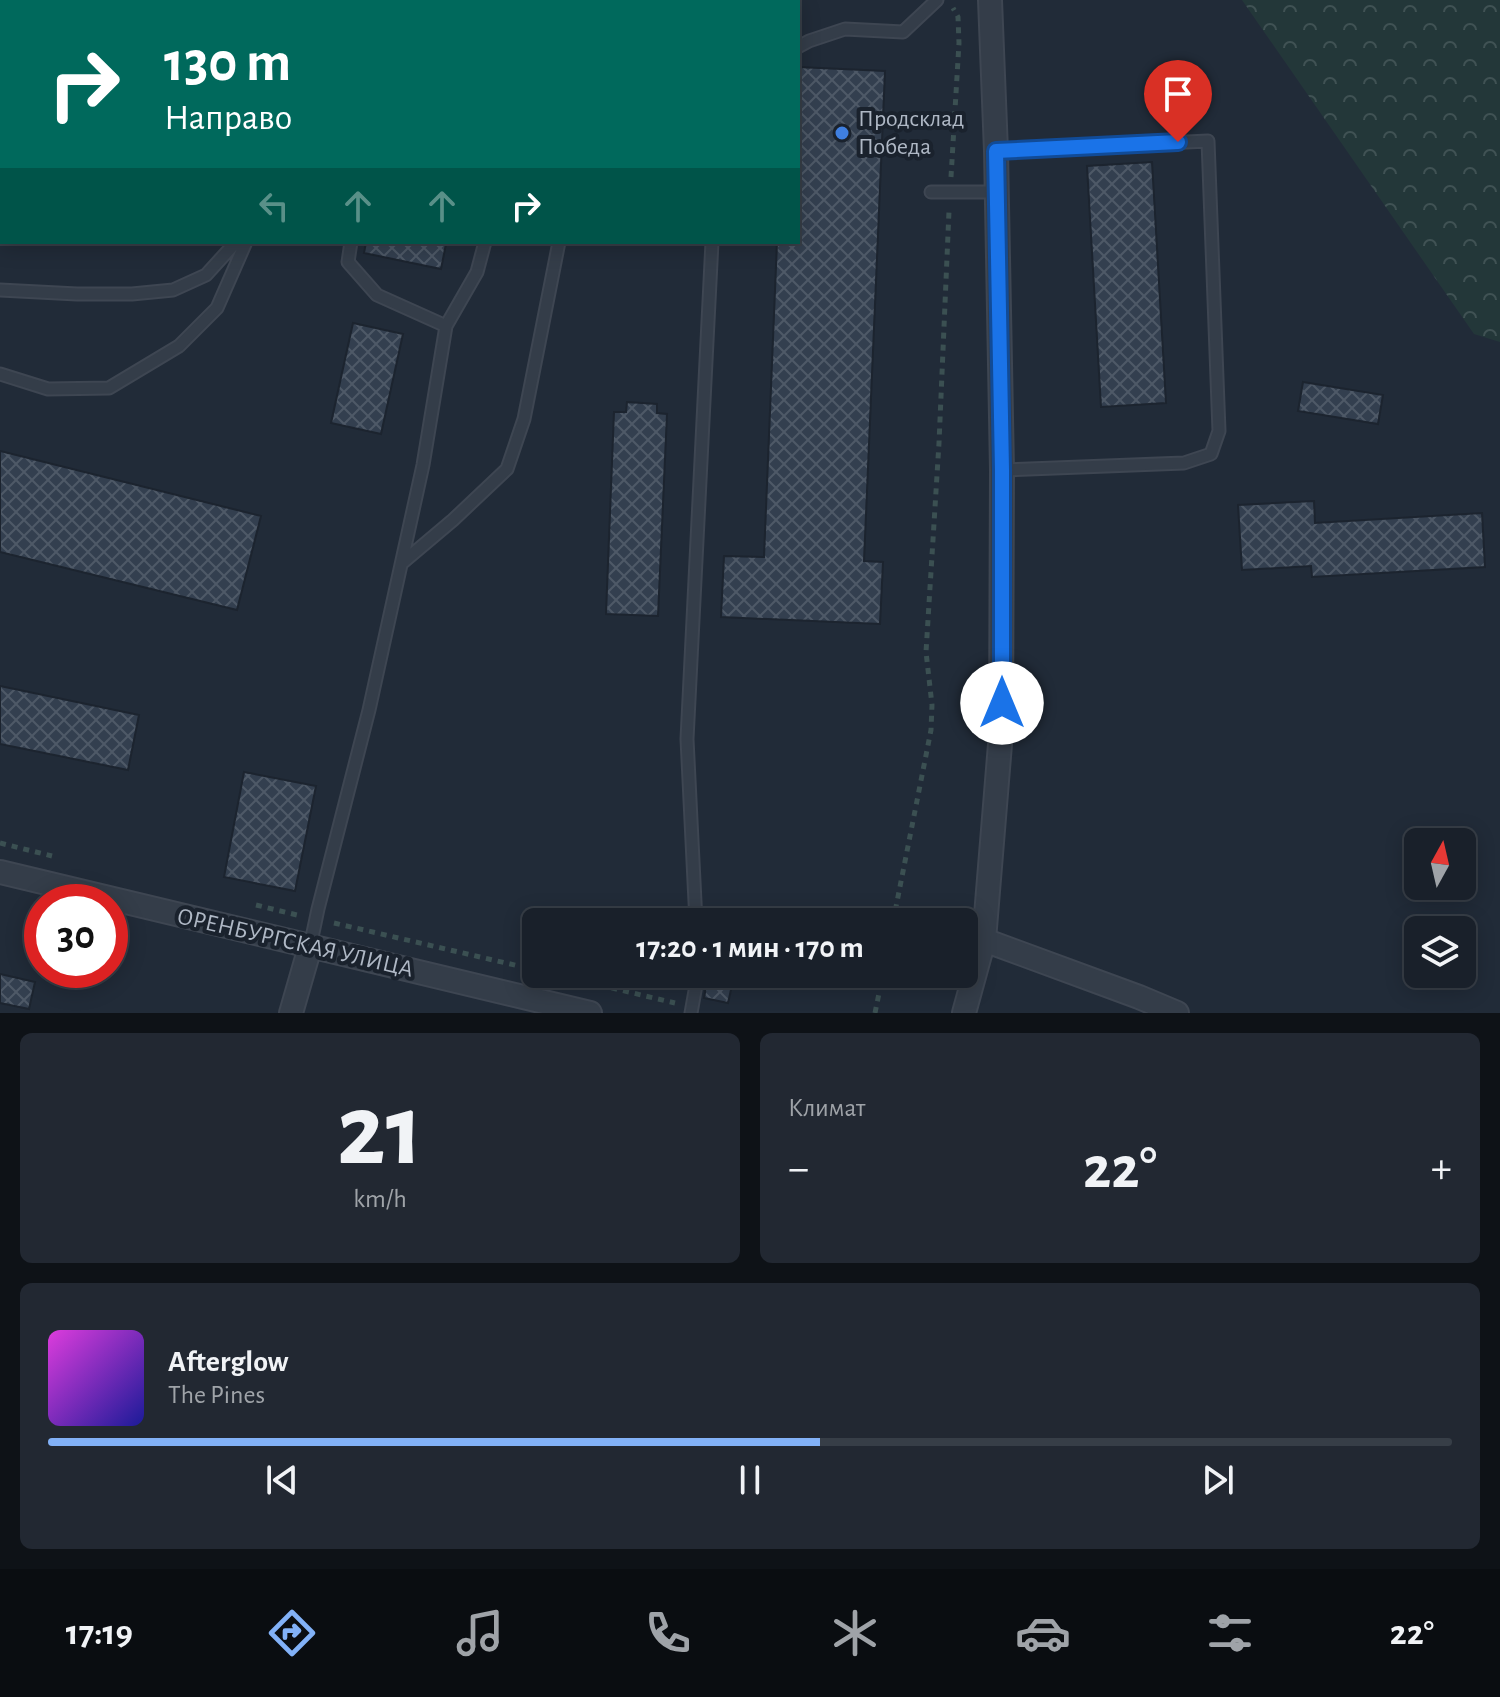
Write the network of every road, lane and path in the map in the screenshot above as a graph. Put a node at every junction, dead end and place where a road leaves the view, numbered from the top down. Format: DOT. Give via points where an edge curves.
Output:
graph roads {
  1 [pos="937,0"];
  2 [pos="949,0"];
  3 [pos="990,0"];
  4 [pos="800,46"];
  5 [pos="996,151"];
  6 [pos="931,192"];
  7 [pos="950,192"];
  8 [pos="997,192"];
  9 [pos="234,244"];
  10 [pos="245,244"];
  11 [pos="351,244"];
  12 [pos="484,244"];
  13 [pos="559,244"];
  14 [pos="712,244"];
  15 [pos="0,290"];
  16 [pos="446,326"];
  17 [pos="0,374"];
  18 [pos="1002,470"];
  19 [pos="401,564"];
  20 [pos="0,843"];
  21 [pos="54,857"];
  22 [pos="0,872"];
  23 [pos="242,902"];
  24 [pos="695,908"];
  25 [pos="896,908"];
  26 [pos="316,919"];
  27 [pos="984,940"];
  28 [pos="310,947"];
  29 [pos="522,967"];
  30 [pos="607,988"];
  31 [pos="695,988"];
  32 [pos="880,988"];
  33 [pos="691,1010"];
  34 [pos="291,1013"];
  35 [pos="590,1013"];
  36 [pos="875,1013"];
  37 [pos="964,1013"];
  38 [pos="1177,1013"];
  1 -- 4 [label="lane" via="903,32 845,29"];
  2 -- 7 [label="path" via="958,17 959,43"];
  3 -- 5 [label="street"];
  5 -- 8 [label="street"];
  5 -- 18 [label="lane" via="1208,141 1219,431 1211,454 1184,463"];
  6 -- 7 [label="lane"];
  7 -- 8 [label="lane"];
  7 -- 25 [label="path" via="926,652 931,730"];
  8 -- 18 [label="street"];
  9 -- 15 [label="lane" via="206,275 173,290"];
  10 -- 17 [label="lane" via="217,308 179,346 109,388 48,389"];
  11 -- 16 [label="lane" via="348,262 377,295"];
  12 -- 16 [label="lane" via="477,272"];
  13 -- 19 [label="lane" via="524,419 507,469"];
  14 -- 24 [label="lane" via="687,739"];
  16 -- 19 [label="lane"];
  18 -- 27 [label="street" via="1001,732"];
  19 -- 26 [label="lane"];
  20 -- 21 [label="path"];
  22 -- 28 [label="street, ОРЕНБУРГСКАЯ УЛИЦА"];
  23 -- 26 [label="path"];
  26 -- 28 [label="lane"];
  26 -- 29 [label="path"];
  27 -- 37 [label="street"];
  27 -- 38 [label="street"];
  28 -- 34 [label="street"];
  28 -- 35 [label="street, ОРЕНБУРГСКАЯ УЛИЦА"];
  30 -- 33 [label="path"];
  31 -- 33 [label="lane"];
  32 -- 36 [label="path"];
}
